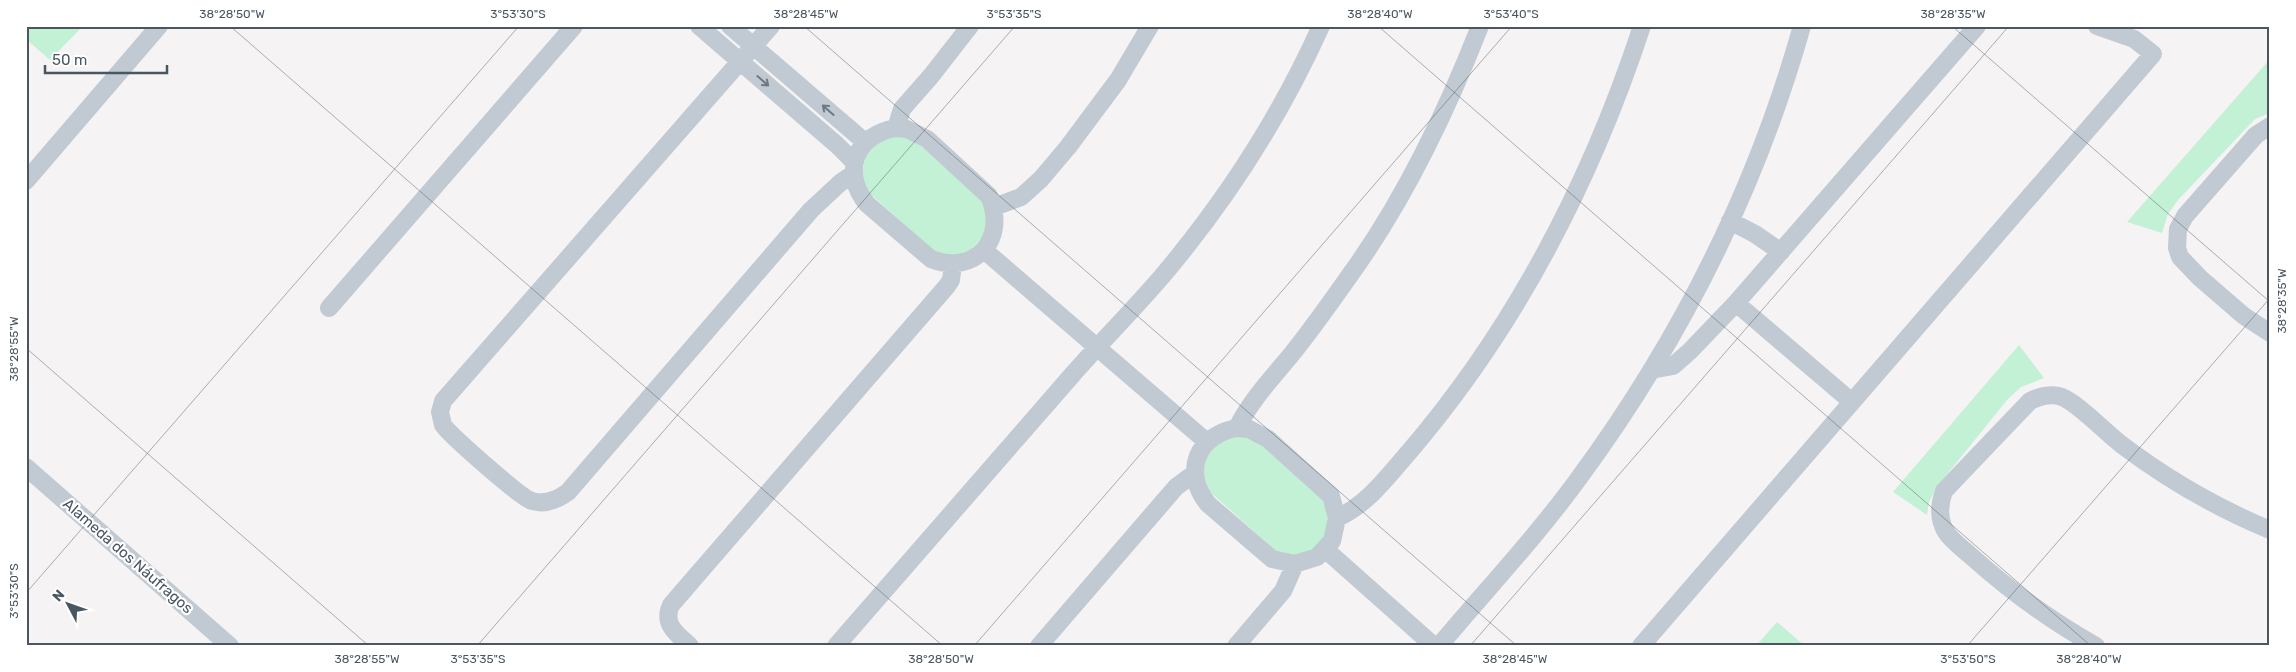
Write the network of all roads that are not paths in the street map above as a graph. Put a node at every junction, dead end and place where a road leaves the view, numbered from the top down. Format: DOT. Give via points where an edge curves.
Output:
graph roads {
  1 [pos="159,26"];
  2 [pos="574,26"];
  3 [pos="700,26"];
  4 [pos="730,26"];
  5 [pos="771,26"];
  6 [pos="970,26"];
  7 [pos="1150,26"];
  8 [pos="1321,26"];
  9 [pos="1480,26"];
  10 [pos="1642,26"];
  11 [pos="1802,26"];
  12 [pos="1977,26"];
  13 [pos="2097,26"];
  14 [pos="753,46"];
  15 [pos="740,61"];
  16 [pos="2270,126"];
  17 [pos="896,128"];
  18 [pos="865,142"];
  19 [pos="854,168"];
  20 [pos="26,182"];
  21 [pos="994,207"];
  22 [pos="1730,221"];
  23 [pos="984,250"];
  24 [pos="1781,252"];
  25 [pos="953,264"];
  26 [pos="1736,303"];
  27 [pos="328,308"];
  28 [pos="2270,333"];
  29 [pos="1096,347"];
  30 [pos="1652,370"];
  31 [pos="1852,402"];
  32 [pos="1237,428"];
  33 [pos="1206,442"];
  34 [pos="26,467"];
  35 [pos="1195,474"];
  36 [pos="1338,518"];
  37 [pos="2270,530"];
  38 [pos="1326,550"];
  39 [pos="1295,564"];
  40 [pos="230,646"];
  41 [pos="690,646"];
  42 [pos="836,646"];
  43 [pos="1039,646"];
  44 [pos="1236,646"];
  45 [pos="1434,646"];
  46 [pos="1439,646"];
  47 [pos="1641,646"];
  48 [pos="2096,646"];
  1 -- 20 [label="street"];
  2 -- 27 [label="street"];
  3 -- 15 [label="street"];
  4 -- 14 [label="street"];
  5 -- 14 [label="street"];
  6 -- 17 [label="street" via="902,110"];
  7 -- 21 [label="street" via="1118,80 1041,179 1021,197"];
  8 -- 29 [label="street" via="1276,115 1224,197 1164,274"];
  9 -- 32 [label="street" via="1430,141 1380,230 1322,314 1247,408"];
  10 -- 36 [label="street" via="1591,160 1517,302 1420,439 1384,482 1358,506"];
  11 -- 22 [label="street" via="1771,122"];
  12 -- 24 [label="street"];
  13 -- 31 [label="street" via="2134,39 2153,54"];
  14 -- 15 [label="street"];
  18 -- 14 [label="street, one-way"];
  15 -- 19 [label="street, one-way" via="837,145"];
  15 -- 19 [label="street" via="443,400 440,412 446,430 524,498 545,502 561,497 811,210"];
  16 -- 28 [label="street" via="2256,135 2185,216 2176,239 2180,257 2200,278 2229,304"];
  17 -- 18 [label="street" via="874,134"];
  17 -- 21 [label="street" via="907,129 927,139 989,196"];
  18 -- 19 [label="street"];
  19 -- 25 [label="street" via="855,185 867,204 930,259"];
  21 -- 23 [label="street" via="994,230"];
  22 -- 24 [label="street"];
  22 -- 30 [label="street" via="1688,308"];
  23 -- 25 [label="street" via="975,258"];
  23 -- 29 [label="street"];
  24 -- 26 [label="street"];
  25 -- 41 [label="street" via="947,286 671,605 670,626"];
  26 -- 30 [label="street" via="1673,366"];
  26 -- 31 [label="street"];
  29 -- 33 [label="street"];
  29 -- 42 [label="street"];
  30 -- 46 [label="street" via="1563,499"];
  31 -- 47 [label="street"];
  32 -- 33 [label="street" via="1226,430"];
  32 -- 36 [label="street" via="1249,429 1268,439 1331,496"];
  33 -- 35 [label="street" via="1196,462"];
  34 -- 40 [label="street, Alameda dos Náufragos"];
  35 -- 39 [label="street" via="1197,485 1208,504 1272,559"];
  35 -- 43 [label="street" via="1176,488"];
  36 -- 38 [label="street"];
  37 -- 48 [label="street" via="2180,485 2127,449 2072,402 2045,395 2030,401 1944,491 1940,507 1942,524 1951,539 1984,567 2052,619"];
  38 -- 39 [label="street" via="1306,562"];
  38 -- 45 [label="street"];
  39 -- 44 [label="street" via="1283,591"];
}
